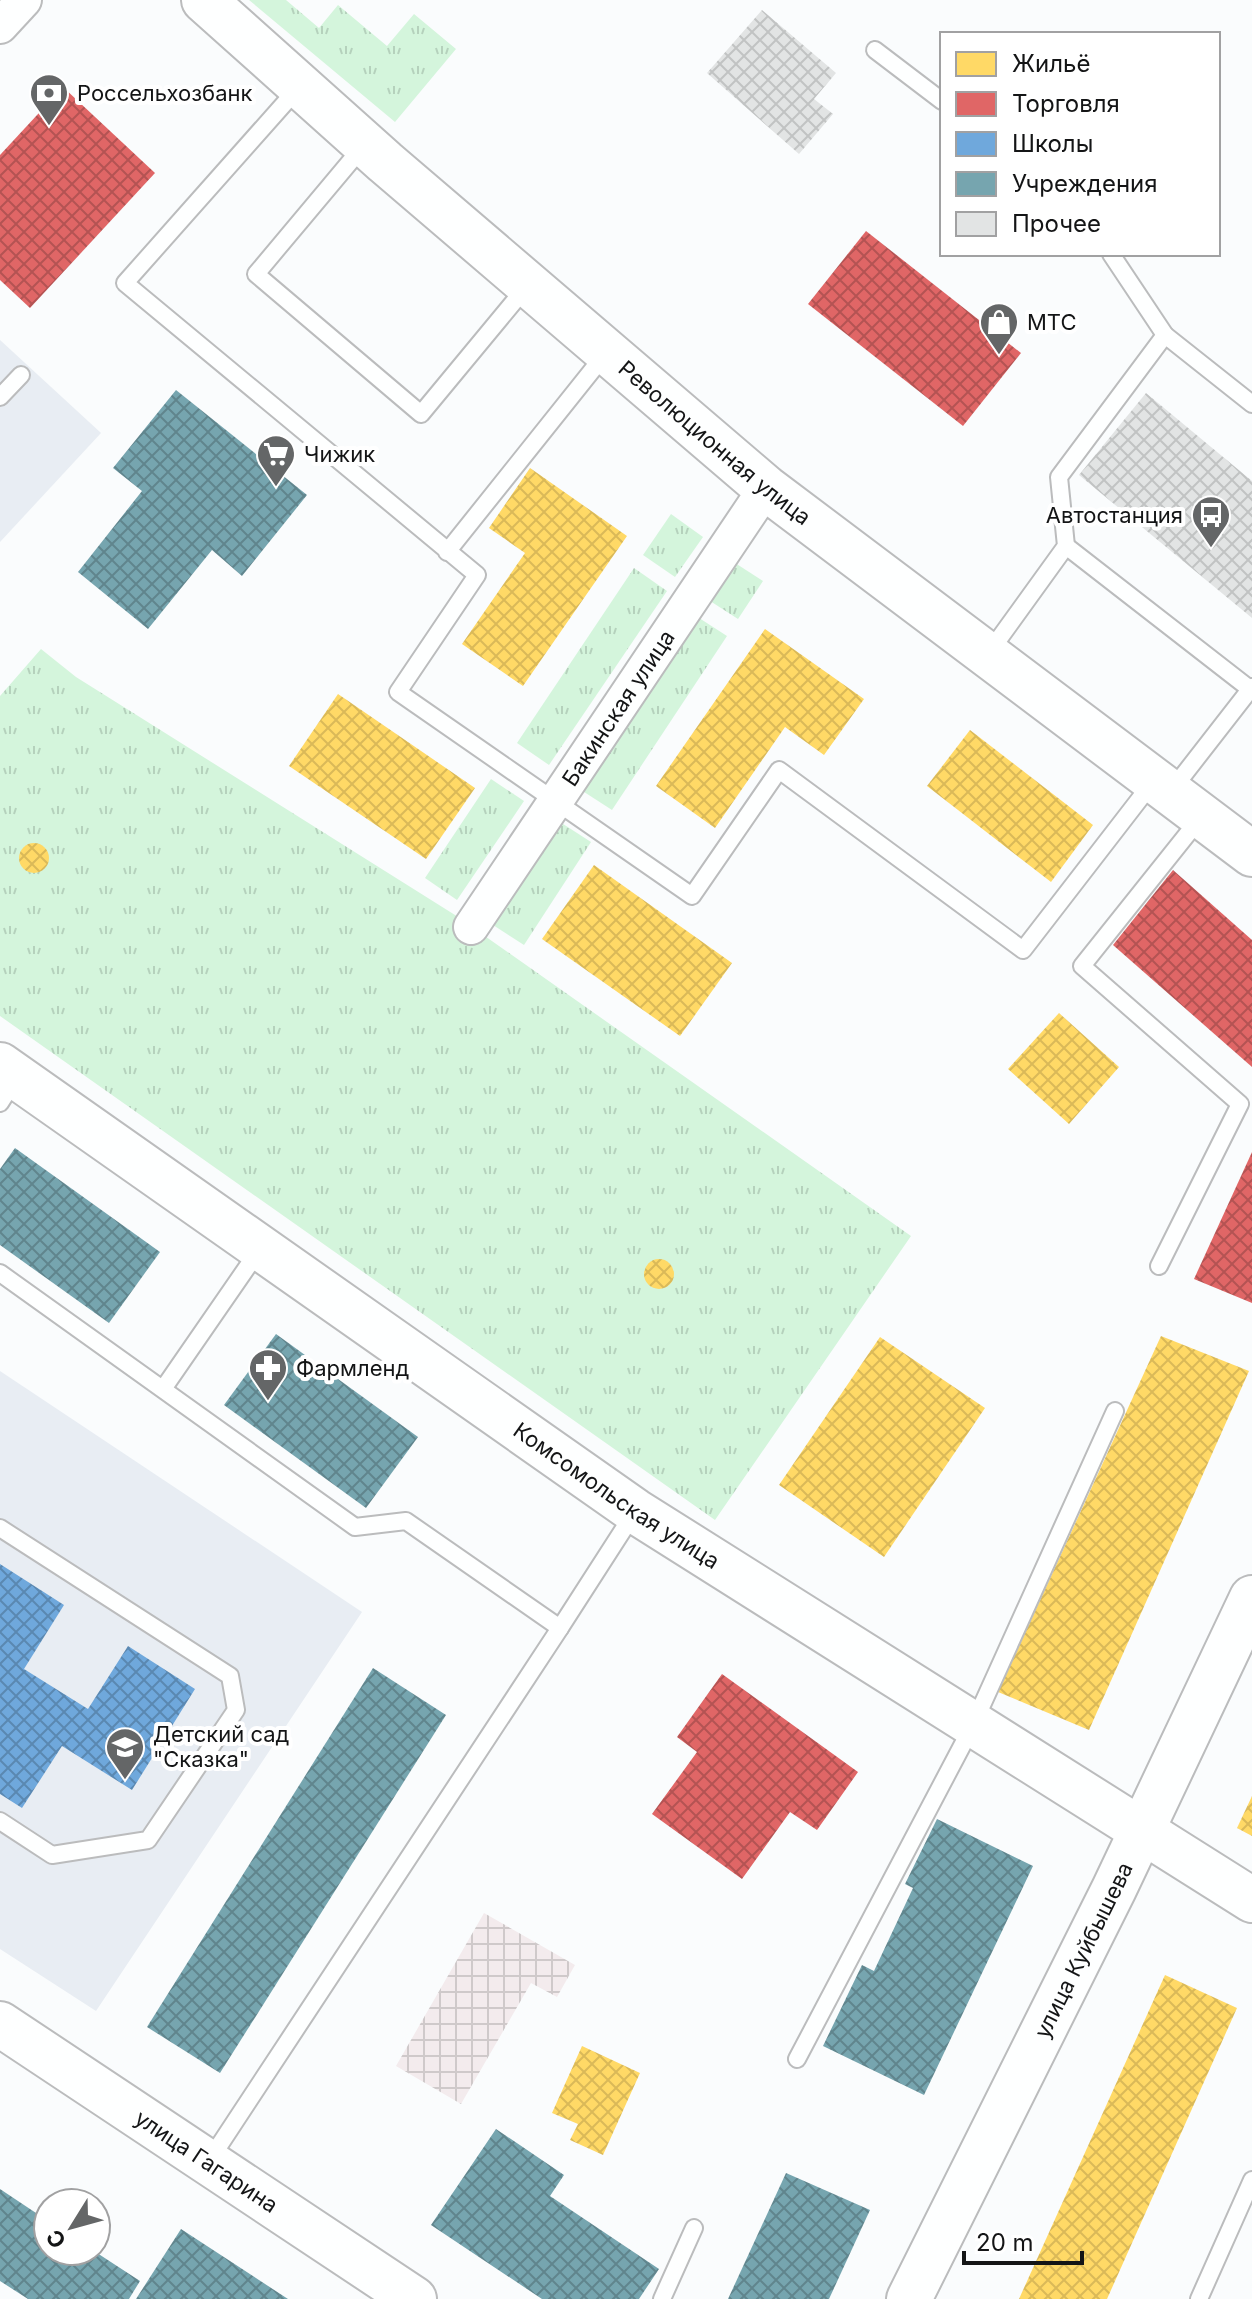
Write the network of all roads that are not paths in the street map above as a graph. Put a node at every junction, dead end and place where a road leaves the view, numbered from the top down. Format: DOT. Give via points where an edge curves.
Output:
graph roads {
  1 [pos="24,0"];
  2 [pos="204,0"];
  3 [pos="0,26"];
  4 [pos="875,50"];
  5 [pos="300,86"];
  6 [pos="940,99"];
  7 [pos="365,144"];
  8 [pos="1112,256"];
  9 [pos="528,284"];
  10 [pos="1165,335"];
  11 [pos="607,352"];
  12 [pos="21,375"];
  13 [pos="0,397"];
  14 [pos="1252,404"];
  15 [pos="766,488"];
  16 [pos="1066,546"];
  17 [pos="447,552"];
  18 [pos="988,654"];
  19 [pos="1251,688"];
  20 [pos="1175,796"];
  21 [pos="556,801"];
  22 [pos="1252,854"];
  23 [pos="471,927"];
  24 [pos="5,1082"];
  25 [pos="259,1250"];
  26 [pos="1159,1266"];
  27 [pos="0,1273"];
  28 [pos="163,1389"];
  29 [pos="1115,1411"];
  30 [pos="635,1511"];
  31 [pos="0,1528"];
  32 [pos="1252,1598"];
  33 [pos="560,1628"];
  34 [pos="973,1725"];
  35 [pos="0,1821"];
  36 [pos="1143,1828"];
  37 [pos="1252,1900"];
  38 [pos="0,2024"];
  39 [pos="797,2059"];
  40 [pos="208,2163"];
  41 [pos="1252,2180"];
  42 [pos="694,2228"];
  43 [pos="414,2299"];
  44 [pos="662,2299"];
  45 [pos="909,2299"];
  46 [pos="1199,2299"];
  1 -- 3 [label="street"];
  2 -- 5 [label="main road, Революционная улица"];
  4 -- 6 [label="lane"];
  5 -- 7 [label="main road, Революционная улица"];
  5 -- 17 [label="lane" via="125,283"];
  7 -- 9 [label="main road, Революционная улица"];
  7 -- 9 [label="lane" via="256,274 421,414"];
  8 -- 10 [label="lane"];
  9 -- 11 [label="main road, Революционная улица"];
  10 -- 14 [label="lane"];
  10 -- 16 [label="lane" via="1059,477"];
  11 -- 15 [label="main road, Революционная улица"];
  11 -- 17 [label="lane"];
  12 -- 13 [label="lane"];
  15 -- 18 [label="main road, Революционная улица"];
  15 -- 21 [label="street, Бакинская улица"];
  16 -- 18 [label="lane"];
  16 -- 19 [label="lane"];
  17 -- 21 [label="lane" via="477,575 398,692"];
  18 -- 20 [label="main road, Революционная улица"];
  19 -- 20 [label="lane"];
  20 -- 21 [label="lane" via="1023,950 779,770 692,896"];
  20 -- 22 [label="main road, Революционная улица"];
  20 -- 26 [label="lane" via="1082,966 1240,1104"];
  21 -- 23 [label="street, Бакинская улица"];
  24 -- 25 [label="main road, Комсомольская улица"];
  25 -- 28 [label="lane"];
  25 -- 30 [label="main road, Комсомольская улица"];
  27 -- 28 [label="lane"];
  28 -- 33 [label="lane" via="355,1527 406,1521"];
  29 -- 34 [label="lane"];
  30 -- 33 [label="lane"];
  30 -- 34 [label="main road, Комсомольская улица"];
  31 -- 35 [label="lane" via="230,1676 236,1710 148,1840 52,1855"];
  32 -- 36 [label="main road, улица Куйбышева"];
  33 -- 40 [label="lane"];
  34 -- 36 [label="main road, Комсомольская улица"];
  34 -- 39 [label="lane"];
  36 -- 37 [label="main road, Комсомольская улица"];
  36 -- 45 [label="main road, улица Куйбышева"];
  38 -- 40 [label="main road, улица Гагарина"];
  40 -- 43 [label="main road, улица Гагарина"];
  41 -- 46 [label="lane"];
  42 -- 44 [label="lane"];
}
